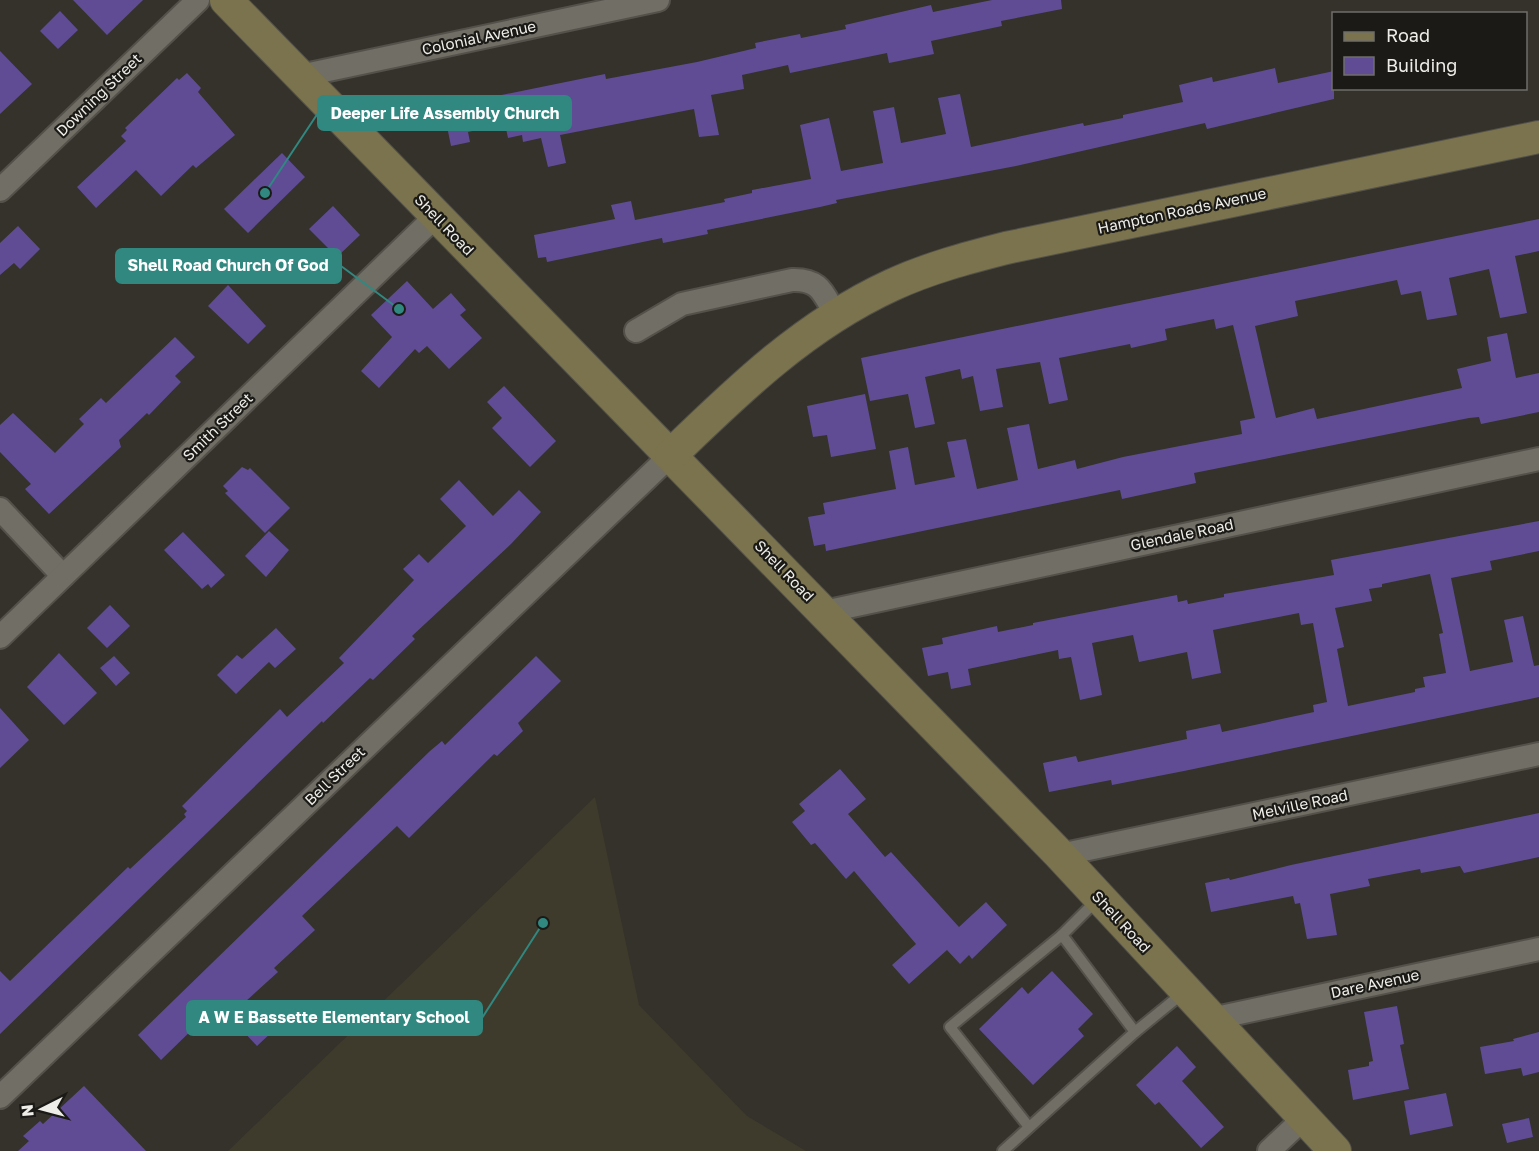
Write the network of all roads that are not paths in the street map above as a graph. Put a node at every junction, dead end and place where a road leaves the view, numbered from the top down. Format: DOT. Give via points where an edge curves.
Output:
graph roads {
  1 [pos="198,0"];
  2 [pos="226,0"];
  3 [pos="658,0"];
  4 [pos="300,75"];
  5 [pos="1539,137"];
  6 [pos="0,190"];
  7 [pos="435,216"];
  8 [pos="836,315"];
  9 [pos="636,331"];
  10 [pos="671,455"];
  11 [pos="1539,459"];
  12 [pos="0,509"];
  13 [pos="63,576"];
  14 [pos="824,612"];
  15 [pos="0,638"];
  16 [pos="1539,754"];
  17 [pos="1060,855"];
  18 [pos="1100,898"];
  19 [pos="1062,935"];
  20 [pos="1539,950"];
  21 [pos="1185,991"];
  22 [pos="1211,1019"];
  23 [pos="1135,1032"];
  24 [pos="0,1097"];
  25 [pos="1303,1119"];
  26 [pos="1029,1127"];
  27 [pos="1003,1151"];
  28 [pos="1269,1151"];
  29 [pos="1335,1151"];
  1 -- 6 [label="street, Downing Street"];
  2 -- 4 [label="street, Shell Road"];
  3 -- 4 [label="street, Colonial Avenue"];
  4 -- 7 [label="street, Shell Road"];
  5 -- 8 [label="street, Hampton Roads Avenue" via="1006,248 920,273"];
  7 -- 10 [label="street, Shell Road"];
  7 -- 13 [label="street, Smith Street"];
  8 -- 9 [label="street" via="816,284 792,280 682,304"];
  8 -- 10 [label="street, Hampton Roads Avenue" via="774,359"];
  10 -- 14 [label="street, Shell Road"];
  10 -- 24 [label="street, Bell Street"];
  11 -- 14 [label="street, Glendale Road"];
  12 -- 13 [label="street"];
  13 -- 15 [label="street, Smith Street"];
  14 -- 17 [label="street, Shell Road"];
  16 -- 17 [label="street, Melville Road"];
  17 -- 18 [label="street, Shell Road"];
  18 -- 19 [label="lane"];
  18 -- 21 [label="street, Shell Road"];
  19 -- 23 [label="lane"];
  19 -- 26 [label="lane" via="950,1027"];
  20 -- 22 [label="street, Dare Avenue"];
  21 -- 22 [label="street, Shell Road"];
  21 -- 23 [label="lane"];
  22 -- 25 [label="street, Shell Road"];
  23 -- 26 [label="lane"];
  25 -- 28 [label="street"];
  25 -- 29 [label="street, Shell Road"];
  26 -- 27 [label="lane"];
}
